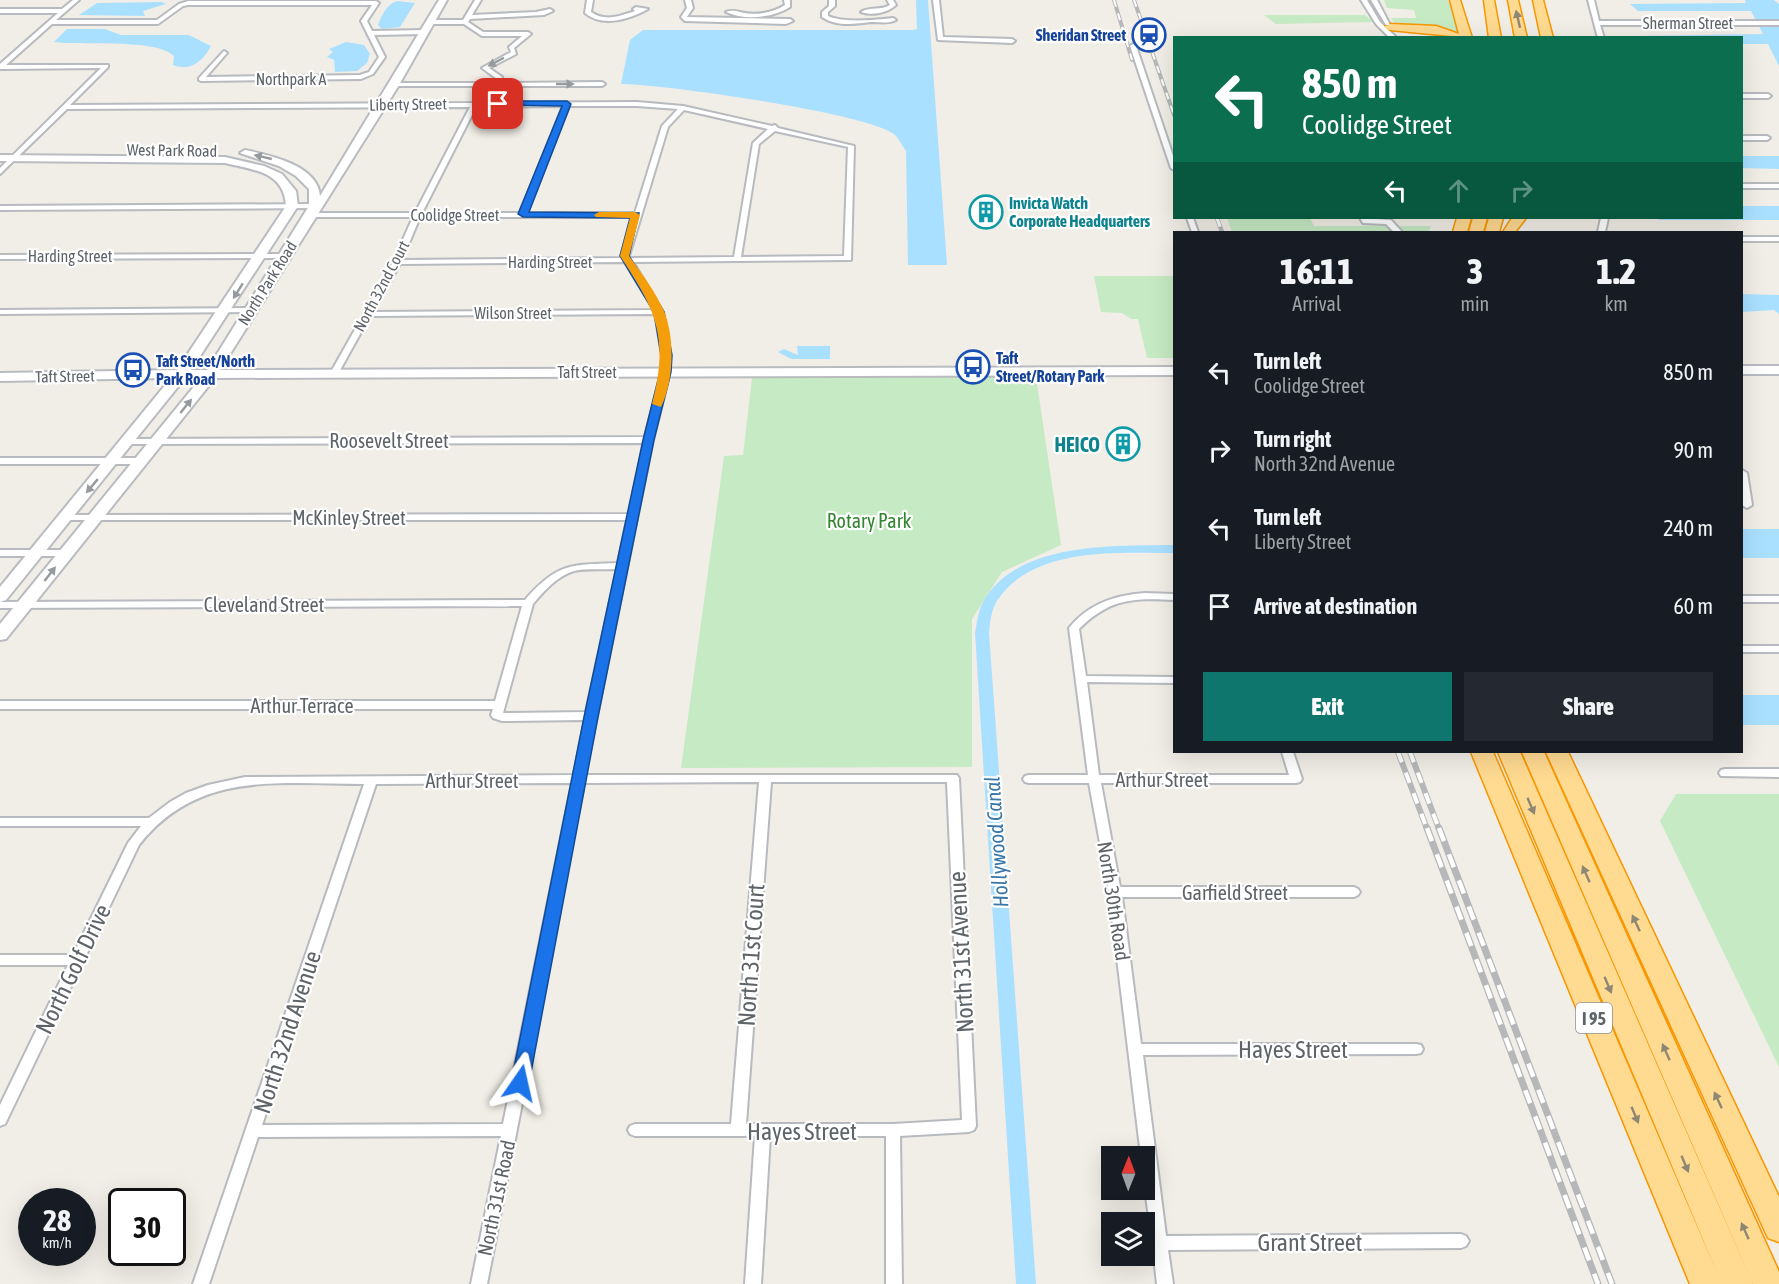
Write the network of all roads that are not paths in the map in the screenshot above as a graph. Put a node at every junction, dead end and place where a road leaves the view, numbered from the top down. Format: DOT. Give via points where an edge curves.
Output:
graph roads {
  1 [pos="76,0"];
  2 [pos="443,0"];
  3 [pos="478,0"];
  4 [pos="590,0"];
  5 [pos="688,0"];
  6 [pos="787,0"];
  7 [pos="832,0"];
  8 [pos="890,0"];
  9 [pos="936,0"];
  10 [pos="1364,0"];
  11 [pos="1374,0"];
  12 [pos="1479,0"];
  13 [pos="1489,0"];
  14 [pos="1501,0"];
  15 [pos="1514,0"];
  16 [pos="1538,0"];
  17 [pos="1591,0"];
  18 [pos="1453,1"];
  19 [pos="639,10"];
  20 [pos="0,11"];
  21 [pos="62,11"];
  22 [pos="873,11"];
  23 [pos="539,12"];
  24 [pos="736,12"];
  25 [pos="466,20"];
  26 [pos="432,21"];
  27 [pos="781,21"];
  28 [pos="885,21"];
  29 [pos="51,22"];
  30 [pos="1597,23"];
  31 [pos="1779,23"];
  32 [pos="424,34"];
  33 [pos="1394,34"];
  34 [pos="370,35"];
  35 [pos="1454,36"];
  36 [pos="1465,36"];
  37 [pos="1484,36"];
  38 [pos="1494,36"];
  39 [pos="1508,36"];
  40 [pos="1521,36"];
  41 [pos="1547,36"];
  42 [pos="1600,36"];
  43 [pos="1012,41"];
  44 [pos="1133,46"];
  45 [pos="224,53"];
  46 [pos="0,67"];
  47 [pos="498,84"];
  48 [pos="602,84"];
  49 [pos="394,85"];
  50 [pos="1743,96"];
  51 [pos="1768,96"];
  52 [pos="475,104"];
  53 [pos="567,104"];
  54 [pos="380,105"];
  55 [pos="67,107"];
  56 [pos="683,108"];
  57 [pos="775,127"];
  58 [pos="1743,138"];
  59 [pos="1767,138"];
  60 [pos="0,150"];
  61 [pos="22,150"];
  62 [pos="0,158"];
  63 [pos="14,158"];
  64 [pos="1173,165"];
  65 [pos="0,172"];
  66 [pos="335,177"];
  67 [pos="312,186"];
  68 [pos="1743,186"];
  69 [pos="1779,186"];
  70 [pos="291,191"];
  71 [pos="292,206"];
  72 [pos="0,208"];
  73 [pos="312,211"];
  74 [pos="523,214"];
  75 [pos="635,215"];
  76 [pos="417,216"];
  77 [pos="1365,219"];
  78 [pos="1397,231"];
  79 [pos="1743,239"];
  80 [pos="1779,239"];
  81 [pos="0,256"];
  82 [pos="261,256"];
  83 [pos="285,256"];
  84 [pos="848,258"];
  85 [pos="737,259"];
  86 [pos="397,261"];
  87 [pos="629,261"];
  88 [pos="226,310"];
  89 [pos="250,310"];
  90 [pos="0,312"];
  91 [pos="659,312"];
  92 [pos="368,314"];
  93 [pos="1743,370"];
  94 [pos="1779,370"];
  95 [pos="1173,371"];
  96 [pos="335,372"];
  97 [pos="666,372"];
  98 [pos="211,374"];
  99 [pos="181,375"];
  100 [pos="0,377"];
  101 [pos="649,440"];
  102 [pos="128,441"];
  103 [pos="157,441"];
  104 [pos="0,461"];
  105 [pos="112,461"];
  106 [pos="141,461"];
  107 [pos="1743,479"];
  108 [pos="1747,505"];
  109 [pos="66,517"];
  110 [pos="96,517"];
  111 [pos="633,517"];
  112 [pos="0,553"];
  113 [pos="36,553"];
  114 [pos="67,553"];
  115 [pos="624,566"];
  116 [pos="0,597"];
  117 [pos="1173,597"];
  118 [pos="1743,599"];
  119 [pos="1779,599"];
  120 [pos="528,603"];
  121 [pos="0,605"];
  122 [pos="26,605"];
  123 [pos="0,636"];
  124 [pos="1743,649"];
  125 [pos="1779,649"];
  126 [pos="1081,679"];
  127 [pos="1173,680"];
  128 [pos="0,705"];
  129 [pos="499,705"];
  130 [pos="591,717"];
  131 [pos="1288,753"];
  132 [pos="1482,753"];
  133 [pos="1509,753"];
  134 [pos="1533,753"];
  135 [pos="1557,753"];
  136 [pos="1725,772"];
  137 [pos="1779,773"];
  138 [pos="953,778"];
  139 [pos="1029,779"];
  140 [pos="1094,779"];
  141 [pos="371,780"];
  142 [pos="580,780"];
  143 [pos="765,780"];
  144 [pos="0,822"];
  145 [pos="150,822"];
  146 [pos="1115,891"];
  147 [pos="1354,892"];
  148 [pos="0,960"];
  149 [pos="77,960"];
  150 [pos="1416,1049"];
  151 [pos="1134,1050"];
  152 [pos="0,1120"];
  153 [pos="969,1126"];
  154 [pos="510,1130"];
  155 [pos="635,1130"];
  156 [pos="894,1130"];
  157 [pos="254,1131"];
  158 [pos="738,1131"];
  159 [pos="763,1131"];
  160 [pos="1779,1229"];
  161 [pos="1461,1241"];
  162 [pos="1158,1243"];
  163 [pos="201,1284"];
  164 [pos="479,1284"];
  165 [pos="753,1284"];
  166 [pos="894,1284"];
  167 [pos="1165,1284"];
  168 [pos="1706,1284"];
  169 [pos="1737,1284"];
  170 [pos="1769,1284"];
  1 -- 21 [label="street"];
  2 -- 26 [label="street, North Park Road"];
  3 -- 25 [label="street"];
  4 -- 19 [label="street" via="588,13 597,18 620,18"];
  5 -- 27 [label="street" via="690,8 685,19"];
  6 -- 24 [label="street" via="788,6 774,13"];
  7 -- 28 [label="street" via="832,6 825,12 831,20"];
  8 -- 22 [label="street" via="891,8"];
  9 -- 43 [label="street" via="940,39"];
  10 -- 33 [label="street" via="1374,18"];
  11 -- 33 [label="street"];
  12 -- 37 [label="highway"];
  13 -- 38 [label="highway"];
  14 -- 39 [label="highway"];
  40 -- 15 [label="highway, one-way"];
  16 -- 41 [label="highway"];
  17 -- 30 [label="street"];
  18 -- 36 [label="highway"];
  20 -- 21 [label="street"];
  21 -- 29 [label="street"];
  23 -- 25 [label="street"];
  25 -- 26 [label="street"];
  25 -- 47 [label="street, one-way" via="482,34 528,34 512,50 514,53 485,68 500,78"];
  26 -- 32 [label="street, North Park Road"];
  29 -- 34 [label="street, Northpark A" via="158,22 188,3 375,3 364,21"];
  29 -- 46 [label="street"];
  30 -- 31 [label="street, Sherman Street"];
  30 -- 42 [label="street"];
  32 -- 34 [label="street"];
  32 -- 49 [label="street, North Park Road"];
  33 -- 35 [label="highway" via="1436,29"];
  34 -- 45 [label="street, Northpark A" via="382,57 371,73 356,78 201,79"];
  44 -- 64 [label="street"];
  46 -- 55 [label="street" via="106,66"];
  47 -- 48 [label="street, one-way"];
  47 -- 49 [label="street"];
  49 -- 54 [label="street, North Park Road"];
  50 -- 51 [label="street"];
  52 -- 53 [label="street, Liberty Street"];
  52 -- 54 [label="street, Liberty Street"];
  52 -- 76 [label="street, North 32nd Court"];
  53 -- 56 [label="street, Liberty Street"];
  53 -- 74 [label="street"];
  54 -- 55 [label="street, Liberty Street"];
  54 -- 66 [label="street, North Park Road"];
  55 -- 61 [label="street"];
  56 -- 57 [label="street, Liberty Street"];
  56 -- 75 [label="street" via="665,126"];
  57 -- 84 [label="street, Liberty Street" via="851,146"];
  57 -- 85 [label="street" via="756,143"];
  58 -- 59 [label="street"];
  60 -- 61 [label="street, West Park Road"];
  61 -- 63 [label="street"];
  67 -- 61 [label="street, West Park Road, one-way" via="296,169 236,152"];
  62 -- 63 [label="street, West Park Road"];
  63 -- 65 [label="street"];
  63 -- 70 [label="street, West Park Road" via="225,160 272,173"];
  66 -- 67 [label="street"];
  66 -- 73 [label="street, North Park Road"];
  67 -- 70 [label="street"];
  67 -- 73 [label="street"];
  68 -- 69 [label="street"];
  70 -- 71 [label="street"];
  71 -- 72 [label="street, Coolidge Street"];
  71 -- 73 [label="street, Coolidge Street"];
  71 -- 82 [label="street, North Park Road"];
  73 -- 76 [label="street, Coolidge Street"];
  73 -- 83 [label="street, North Park Road"];
  74 -- 75 [label="street, Coolidge Street"];
  74 -- 76 [label="street, Coolidge Street"];
  75 -- 87 [label="street" via="625,256"];
  76 -- 86 [label="street, North 32nd Court"];
  77 -- 78 [label="street" via="1388,222"];
  79 -- 80 [label="street"];
  81 -- 82 [label="street, Harding Street"];
  82 -- 83 [label="street, Harding Street"];
  82 -- 88 [label="street, North Park Road, one-way"];
  83 -- 89 [label="street, North Park Road"];
  84 -- 85 [label="street, Harding Street"];
  85 -- 87 [label="street, Harding Street"];
  86 -- 87 [label="street, Harding Street"];
  86 -- 92 [label="street, North 32nd Court"];
  87 -- 91 [label="street, North 31st Road"];
  88 -- 89 [label="street"];
  88 -- 90 [label="street"];
  88 -- 99 [label="street, North Park Road"];
  89 -- 98 [label="street, North Park Road"];
  91 -- 92 [label="street, Wilson Street"];
  91 -- 97 [label="street, North 31st Road"];
  92 -- 96 [label="street, North 32nd Court"];
  93 -- 94 [label="street"];
  95 -- 97 [label="street, Taft Street"];
  96 -- 97 [label="street, Taft Street"];
  96 -- 98 [label="street, Taft Street"];
  97 -- 101 [label="street, North 31st Road"];
  98 -- 99 [label="street, Taft Street"];
  103 -- 98 [label="street, North Park Road, one-way"];
  99 -- 100 [label="street, Taft Street"];
  99 -- 102 [label="street, North Park Road"];
  101 -- 103 [label="street, Roosevelt Street"];
  101 -- 111 [label="street, North 31st Road"];
  102 -- 103 [label="street, Roosevelt Street"];
  102 -- 105 [label="street, North Park Road"];
  103 -- 106 [label="street, North Park Road"];
  104 -- 105 [label="street"];
  105 -- 106 [label="street"];
  105 -- 109 [label="street, North Park Road, one-way"];
  106 -- 110 [label="street, North Park Road"];
  107 -- 108 [label="street"];
  109 -- 110 [label="street, McKinley Street"];
  109 -- 113 [label="street, North Park Road"];
  110 -- 111 [label="street, McKinley Street"];
  110 -- 114 [label="street, North Park Road"];
  111 -- 115 [label="street, North 31st Road"];
  112 -- 113 [label="street"];
  113 -- 114 [label="street"];
  113 -- 116 [label="street, North Park Road"];
  122 -- 114 [label="street, North Park Road, one-way"];
  115 -- 120 [label="street" via="573,568 548,582"];
  115 -- 130 [label="street, North 31st Road"];
  117 -- 126 [label="street, North 30th Road" via="1113,599 1089,612 1074,628"];
  118 -- 119 [label="street"];
  120 -- 122 [label="street, Cleveland Street"];
  120 -- 129 [label="street"];
  121 -- 122 [label="street, Cleveland Street"];
  122 -- 123 [label="street, North Park Road"];
  124 -- 125 [label="street"];
  126 -- 127 [label="street"];
  126 -- 140 [label="street, North 30th Road"];
  128 -- 129 [label="street, Arthur Terrace"];
  129 -- 130 [label="street" via="497,715 501,717"];
  130 -- 142 [label="street, North 31st Road"];
  131 -- 140 [label="street, Arthur Street" via="1296,779"];
  132 -- 168 [label="highway, I 95, one-way"];
  133 -- 169 [label="highway, one-way"];
  170 -- 134 [label="highway, one-way"];
  160 -- 135 [label="highway, one-way"];
  136 -- 137 [label="street"];
  138 -- 143 [label="street, Arthur Street"];
  138 -- 153 [label="street, North 31st Avenue"];
  139 -- 140 [label="street, Arthur Street"];
  140 -- 146 [label="street, North 30th Road"];
  141 -- 142 [label="street, Arthur Street"];
  141 -- 145 [label="street, Arthur Street" via="230,783 193,795"];
  141 -- 157 [label="street, North 32nd Avenue"];
  142 -- 143 [label="street, Arthur Street"];
  142 -- 154 [label="street, North 31st Road"];
  143 -- 158 [label="street, North 31st Court"];
  144 -- 145 [label="street"];
  145 -- 149 [label="street, North Golf Drive" via="130,848"];
  146 -- 147 [label="street, Garfield Street"];
  146 -- 151 [label="street, North 30th Road"];
  148 -- 149 [label="street"];
  149 -- 152 [label="street, North Golf Drive"];
  150 -- 151 [label="street, Hayes Street"];
  151 -- 162 [label="street, North 30th Road"];
  153 -- 156 [label="street, Hayes Street"];
  154 -- 157 [label="street"];
  154 -- 164 [label="street, North 31st Road"];
  155 -- 158 [label="street, Hayes Street"];
  156 -- 159 [label="street, Hayes Street"];
  156 -- 166 [label="street"];
  157 -- 163 [label="street, North 32nd Avenue"];
  158 -- 159 [label="street, Hayes Street"];
  159 -- 165 [label="street"];
  161 -- 162 [label="street, Grant Street"];
  162 -- 167 [label="street, North 30th Road"];
}
